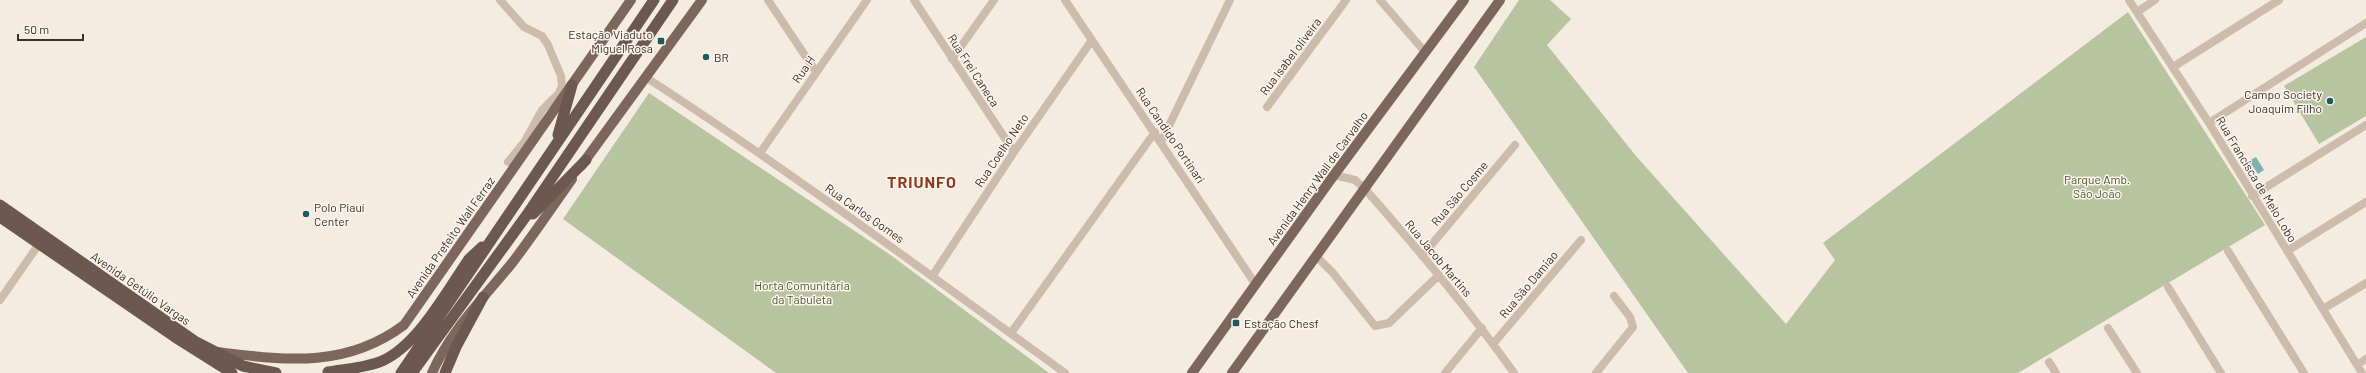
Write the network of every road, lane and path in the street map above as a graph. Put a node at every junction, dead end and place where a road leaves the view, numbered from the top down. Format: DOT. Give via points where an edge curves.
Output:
graph roads {
  1 [pos="500,0"];
  2 [pos="630,0"];
  3 [pos="654,0"];
  4 [pos="673,0"];
  5 [pos="702,0"];
  6 [pos="768,0"];
  7 [pos="867,0"];
  8 [pos="914,0"];
  9 [pos="994,0"];
  10 [pos="1065,0"];
  11 [pos="1230,0"];
  12 [pos="1346,0"];
  13 [pos="1380,0"];
  14 [pos="1464,0"];
  15 [pos="1500,0"];
  16 [pos="2129,0"];
  17 [pos="2154,0"];
  18 [pos="2279,0"];
  19 [pos="2136,12"];
  20 [pos="2366,24"];
  21 [pos="1092,40"];
  22 [pos="1425,52"];
  23 [pos="952,59"];
  24 [pos="2173,67"];
  25 [pos="816,72"];
  26 [pos="647,78"];
  27 [pos="572,85"];
  28 [pos="562,95"];
  29 [pos="1266,107"];
  30 [pos="2209,123"];
  31 [pos="2366,125"];
  32 [pos="1155,132"];
  33 [pos="1161,142"];
  34 [pos="555,145"];
  35 [pos="1515,145"];
  36 [pos="1014,152"];
  37 [pos="760,153"];
  38 [pos="586,160"];
  39 [pos="508,162"];
  40 [pos="1334,175"];
  41 [pos="1364,189"];
  42 [pos="2252,196"];
  43 [pos="2366,202"];
  44 [pos="0,205"];
  45 [pos="0,217"];
  46 [pos="498,232"];
  47 [pos="507,240"];
  48 [pos="1581,240"];
  49 [pos="39,244"];
  50 [pos="2287,251"];
  51 [pos="2228,252"];
  52 [pos="1316,256"];
  53 [pos="1422,256"];
  54 [pos="1439,275"];
  55 [pos="933,276"];
  56 [pos="2366,282"];
  57 [pos="1256,285"];
  58 [pos="2168,287"];
  59 [pos="3,290"];
  60 [pos="1614,296"];
  61 [pos="483,298"];
  62 [pos="0,300"];
  63 [pos="2323,309"];
  64 [pos="1482,328"];
  65 [pos="2108,328"];
  66 [pos="1011,333"];
  67 [pos="1493,344"];
  68 [pos="213,351"];
  69 [pos="2366,359"];
  70 [pos="2049,362"];
  71 [pos="2357,365"];
  72 [pos="232,373"];
  73 [pos="276,373"];
  74 [pos="326,373"];
  75 [pos="353,373"];
  76 [pos="401,373"];
  77 [pos="412,373"];
  78 [pos="432,373"];
  79 [pos="445,373"];
  80 [pos="1065,373"];
  81 [pos="1192,373"];
  82 [pos="1232,373"];
  83 [pos="1445,373"];
  84 [pos="1514,373"];
  85 [pos="1596,373"];
  86 [pos="2056,373"];
  87 [pos="2137,373"];
  88 [pos="2221,373"];
  89 [pos="2304,373"];
  90 [pos="2362,373"];
  1 -- 28 [label="street" via="524,27 542,36 548,45 561,76"];
  2 -- 27 [label="main road, Avenida Prefeito Wall Ferraz"];
  3 -- 34 [label="highway"];
  4 -- 47 [label="highway"];
  5 -- 26 [label="main road"];
  6 -- 25 [label="street"];
  7 -- 25 [label="street, Rua H"];
  8 -- 23 [label="street, Rua Frei Caneca"];
  9 -- 23 [label="street"];
  10 -- 21 [label="street, Rua Candido Portinari"];
  11 -- 33 [label="street"];
  12 -- 29 [label="street, Rua Isabel oliveira"];
  13 -- 22 [label="street"];
  14 -- 22 [label="main road, Avenida Henry Wall de Carvalho"];
  15 -- 41 [label="main road"];
  16 -- 19 [label="street, Rua Francisca de Melo Lobo"];
  17 -- 19 [label="street"];
  18 -- 24 [label="street"];
  19 -- 24 [label="street, Rua Francisca de Melo Lobo"];
  20 -- 30 [label="street"];
  21 -- 32 [label="street, Rua Candido Portinari"];
  21 -- 36 [label="street, Rua Coelho Neto"];
  22 -- 40 [label="main road, Avenida Henry Wall de Carvalho"];
  23 -- 36 [label="street, Rua Frei Caneca"];
  24 -- 30 [label="street, Rua Francisca de Melo Lobo"];
  25 -- 37 [label="street, Rua H"];
  26 -- 37 [label="street, Rua Carlos Gomes"];
  26 -- 38 [label="main road"];
  27 -- 28 [label="main road, Avenida Prefeito Wall Ferraz"];
  27 -- 34 [label="highway"];
  28 -- 39 [label="street" via="542,110 525,141"];
  28 -- 68 [label="main road, Avenida Prefeito Wall Ferraz" via="416,310 404,325 390,336 354,352 304,360"];
  30 -- 42 [label="street, Rua Francisca de Melo Lobo"];
  31 -- 42 [label="street"];
  32 -- 33 [label="street, Rua Candido Portinari"];
  32 -- 66 [label="street"];
  33 -- 57 [label="street, Rua Candido Portinari"];
  34 -- 46 [label="highway"];
  35 -- 53 [label="street, Rua São Cosme"];
  36 -- 55 [label="street, Rua Coelho Neto"];
  37 -- 55 [label="street, Rua Carlos Gomes"];
  38 -- 47 [label="highway"];
  38 -- 61 [label="main road"];
  40 -- 41 [label="street, Rua Jacob Martins" via="1356,180"];
  40 -- 57 [label="main road, Avenida Henry Wall de Carvalho"];
  41 -- 52 [label="main road"];
  41 -- 53 [label="street, Rua Jacob Martins"];
  42 -- 50 [label="street, Rua Francisca de Melo Lobo"];
  43 -- 50 [label="street"];
  44 -- 68 [label="highway, Avenida Getúlio Vargas" via="184,334"];
  45 -- 49 [label="highway, Avenida Getúlio Vargas"];
  46 -- 74 [label="highway" via="469,259 406,345 372,364"];
  46 -- 76 [label="highway"];
  47 -- 77 [label="highway"];
  48 -- 67 [label="street, Rua São Damiao"];
  49 -- 59 [label="street"];
  49 -- 72 [label="highway, Avenida Getúlio Vargas"];
  50 -- 63 [label="street, Rua Francisca de Melo Lobo"];
  51 -- 89 [label="street"];
  52 -- 54 [label="street" via="1333,273 1375,326 1389,323"];
  52 -- 82 [label="main road"];
  53 -- 54 [label="street, Rua Jacob Martins"];
  54 -- 64 [label="street, Rua Jacob Martins"];
  55 -- 66 [label="street, Rua Carlos Gomes"];
  56 -- 63 [label="street"];
  57 -- 81 [label="main road, Avenida Henry Wall de Carvalho"];
  58 -- 88 [label="street"];
  59 -- 62 [label="street"];
  60 -- 85 [label="street" via="1630,317 1633,327"];
  61 -- 78 [label="main road" via="442,351"];
  61 -- 79 [label="highway"];
  63 -- 71 [label="street, Rua Francisca de Melo Lobo"];
  64 -- 67 [label="street, Rua Jacob Martins"];
  64 -- 83 [label="street"];
  65 -- 87 [label="street"];
  66 -- 80 [label="street, Rua Carlos Gomes"];
  67 -- 84 [label="street, Rua Jacob Martins"];
  68 -- 73 [label="highway, Avenida Getúlio Vargas" via="244,366"];
  69 -- 71 [label="street"];
  70 -- 86 [label="street"];
  71 -- 90 [label="street, Rua Francisca de Melo Lobo"];
  74 -- 75 [label="highway"];
}
